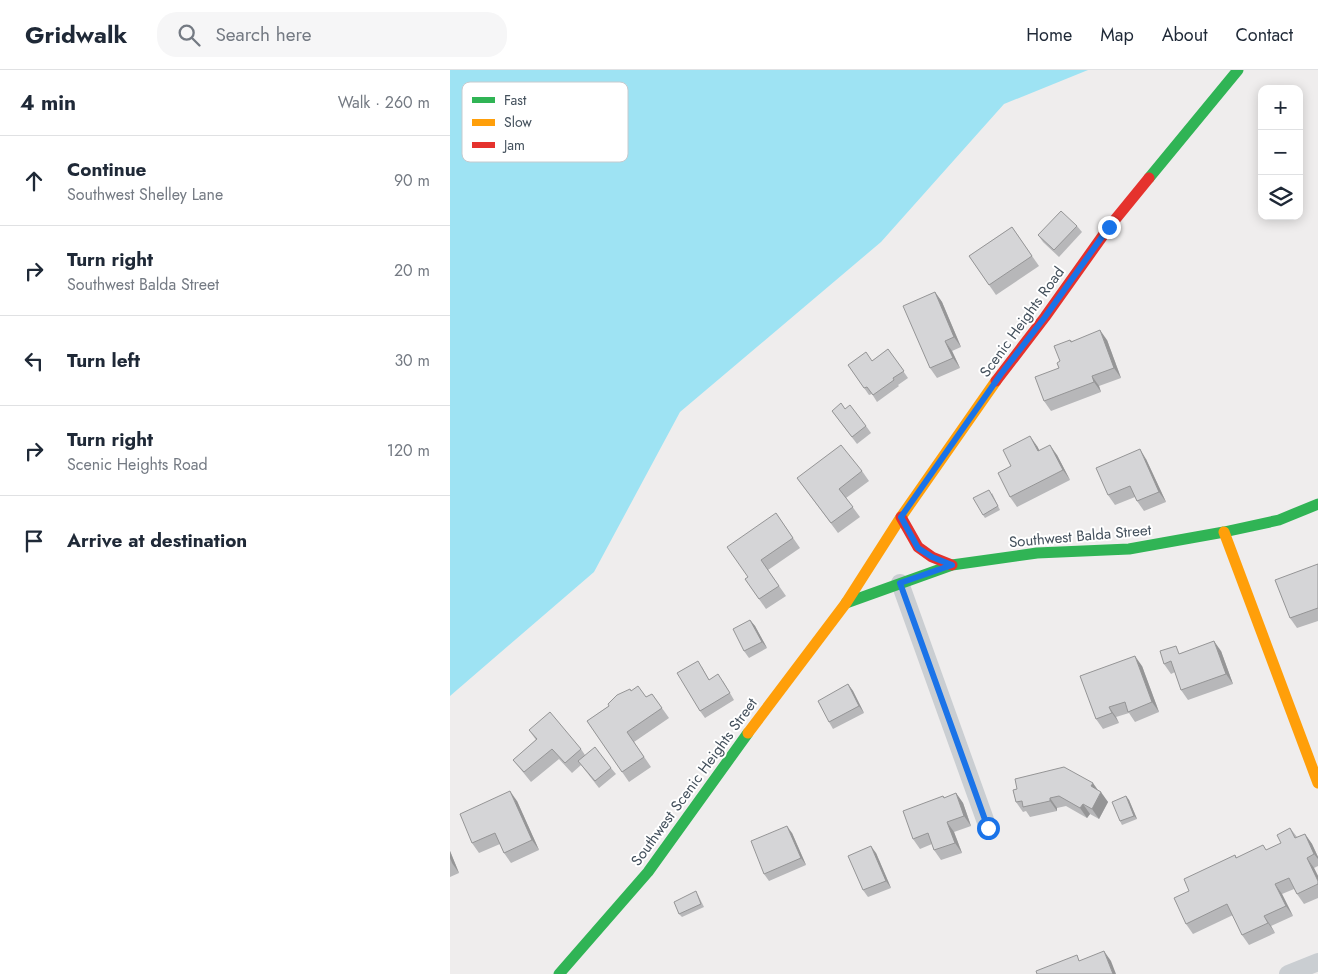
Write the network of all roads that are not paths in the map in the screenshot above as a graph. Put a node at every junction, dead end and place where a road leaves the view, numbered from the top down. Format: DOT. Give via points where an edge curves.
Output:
graph roads {
  1 [pos="1238,70"];
  2 [pos="1318,504"];
  3 [pos="901,517"];
  4 [pos="1224,532"];
  5 [pos="952,565"];
  6 [pos="900,583"];
  7 [pos="846,603"];
  8 [pos="1318,783"];
  9 [pos="988,828"];
  10 [pos="1318,962"];
  11 [pos="559,974"];
  12 [pos="1288,974"];
  1 -- 3 [label="street, Scenic Heights Road" via="1109,227"];
  2 -- 4 [label="street, Southwest Balda Street" via="1279,520"];
  3 -- 5 [label="street" via="918,548"];
  3 -- 7 [label="street, Scenic Heights Road"];
  4 -- 5 [label="street, Southwest Balda Street" via="1129,549 1037,553"];
  4 -- 8 [label="street"];
  5 -- 6 [label="street, Southwest Balda Street"];
  6 -- 7 [label="street, Southwest Balda Street"];
  6 -- 9 [label="street"];
  7 -- 11 [label="street, Southwest Scenic Heights Street" via="648,872"];
  10 -- 12 [label="street"];
}
